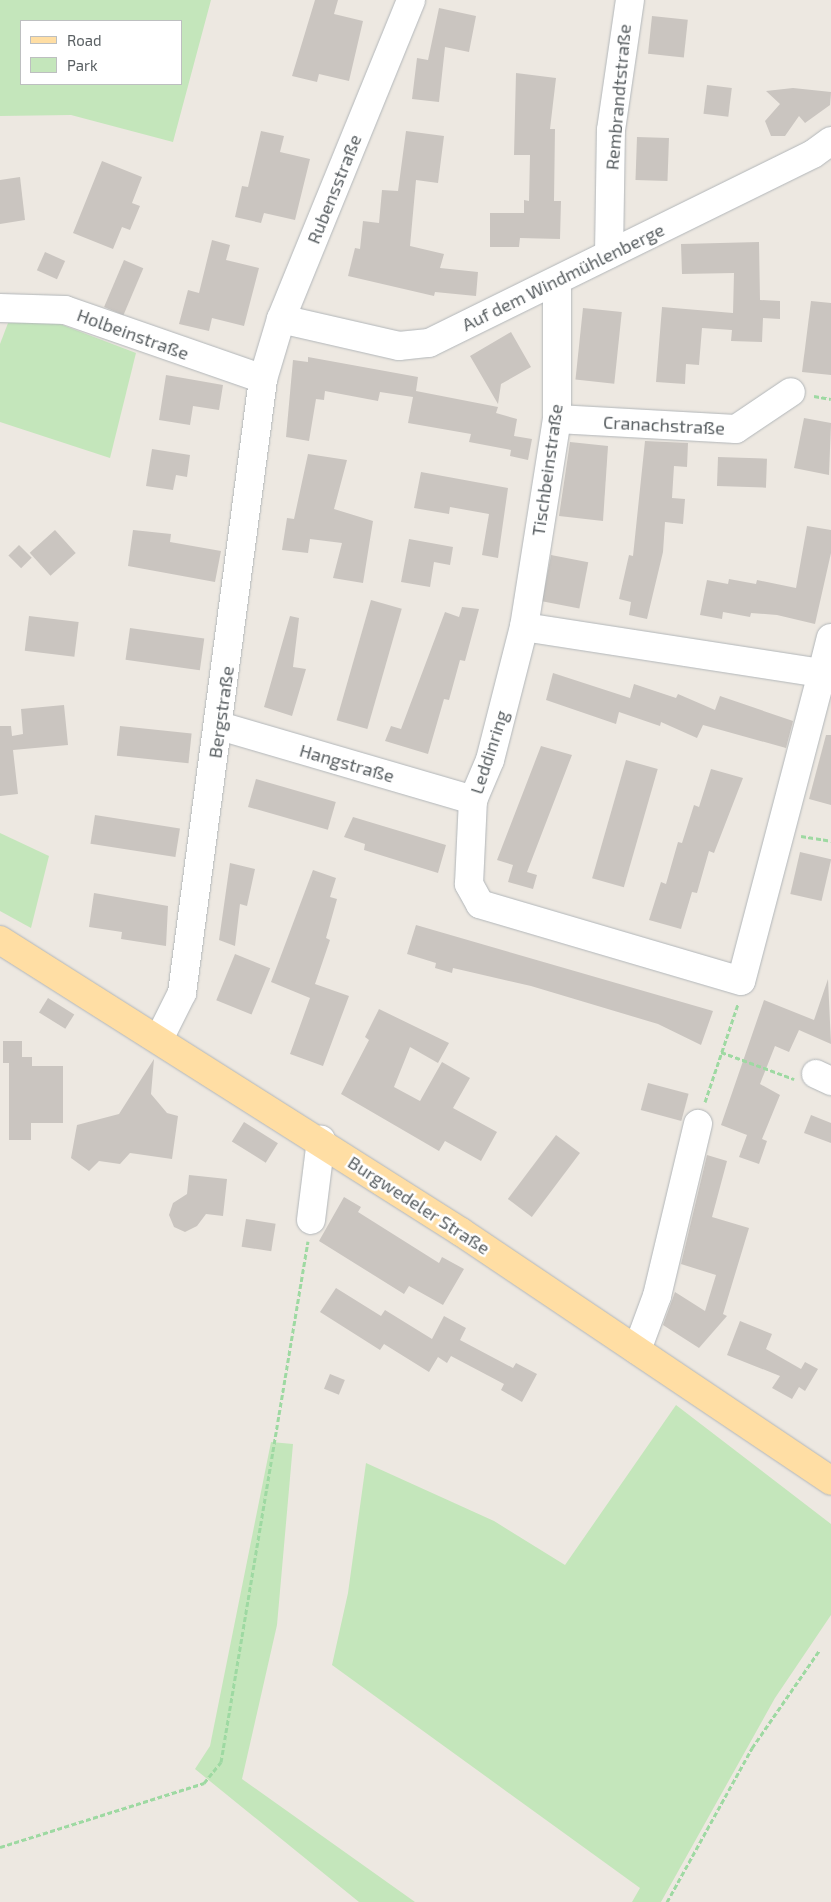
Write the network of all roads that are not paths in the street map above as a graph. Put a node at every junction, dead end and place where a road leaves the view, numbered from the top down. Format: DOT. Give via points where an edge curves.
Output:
graph roads {
  1 [pos="411,0"];
  2 [pos="630,0"];
  3 [pos="831,141"];
  4 [pos="609,254"];
  5 [pos="557,282"];
  6 [pos="0,308"];
  7 [pos="281,319"];
  8 [pos="263,379"];
  9 [pos="791,392"];
  10 [pos="557,419"];
  11 [pos="524,627"];
  12 [pos="831,638"];
  13 [pos="822,673"];
  14 [pos="220,726"];
  15 [pos="473,800"];
  16 [pos="0,940"];
  17 [pos="159,1039"];
  18 [pos="698,1124"];
  19 [pos="321,1140"];
  20 [pos="311,1220"];
  21 [pos="637,1350"];
  22 [pos="831,1481"];
  1 -- 7 [label="street, Rubensstraße"];
  2 -- 4 [label="street, Rembrandtstraße" via="611,130"];
  3 -- 4 [label="street, Auf dem Windmühlenberge" via="814,154"];
  4 -- 5 [label="street, Auf dem Windmühlenberge"];
  5 -- 7 [label="street, Auf dem Windmühlenberge" via="429,343 399,346"];
  5 -- 10 [label="street, Tischbeinstraße"];
  6 -- 8 [label="street, Holbeinstraße" via="66,310"];
  7 -- 8 [label="street, Rubensstraße"];
  8 -- 14 [label="street, Bergstraße"];
  9 -- 10 [label="street, Cranachstraße" via="736,429"];
  10 -- 11 [label="street, Tischbeinstraße"];
  11 -- 13 [label="street"];
  11 -- 15 [label="street, Leddinring" via="490,760"];
  12 -- 13 [label="street"];
  13 -- 15 [label="street, Leddinring" via="742,981 480,904 469,884"];
  14 -- 15 [label="street, Hangstraße"];
  14 -- 17 [label="street, Bergstraße" via="182,993"];
  16 -- 17 [label="main road, Burgwedeler Straße"];
  17 -- 19 [label="main road, Burgwedeler Straße"];
  18 -- 21 [label="street" via="657,1296"];
  19 -- 20 [label="street"];
  19 -- 21 [label="main road, Burgwedeler Straße"];
  21 -- 22 [label="main road, Burgwedeler Straße"];
}
